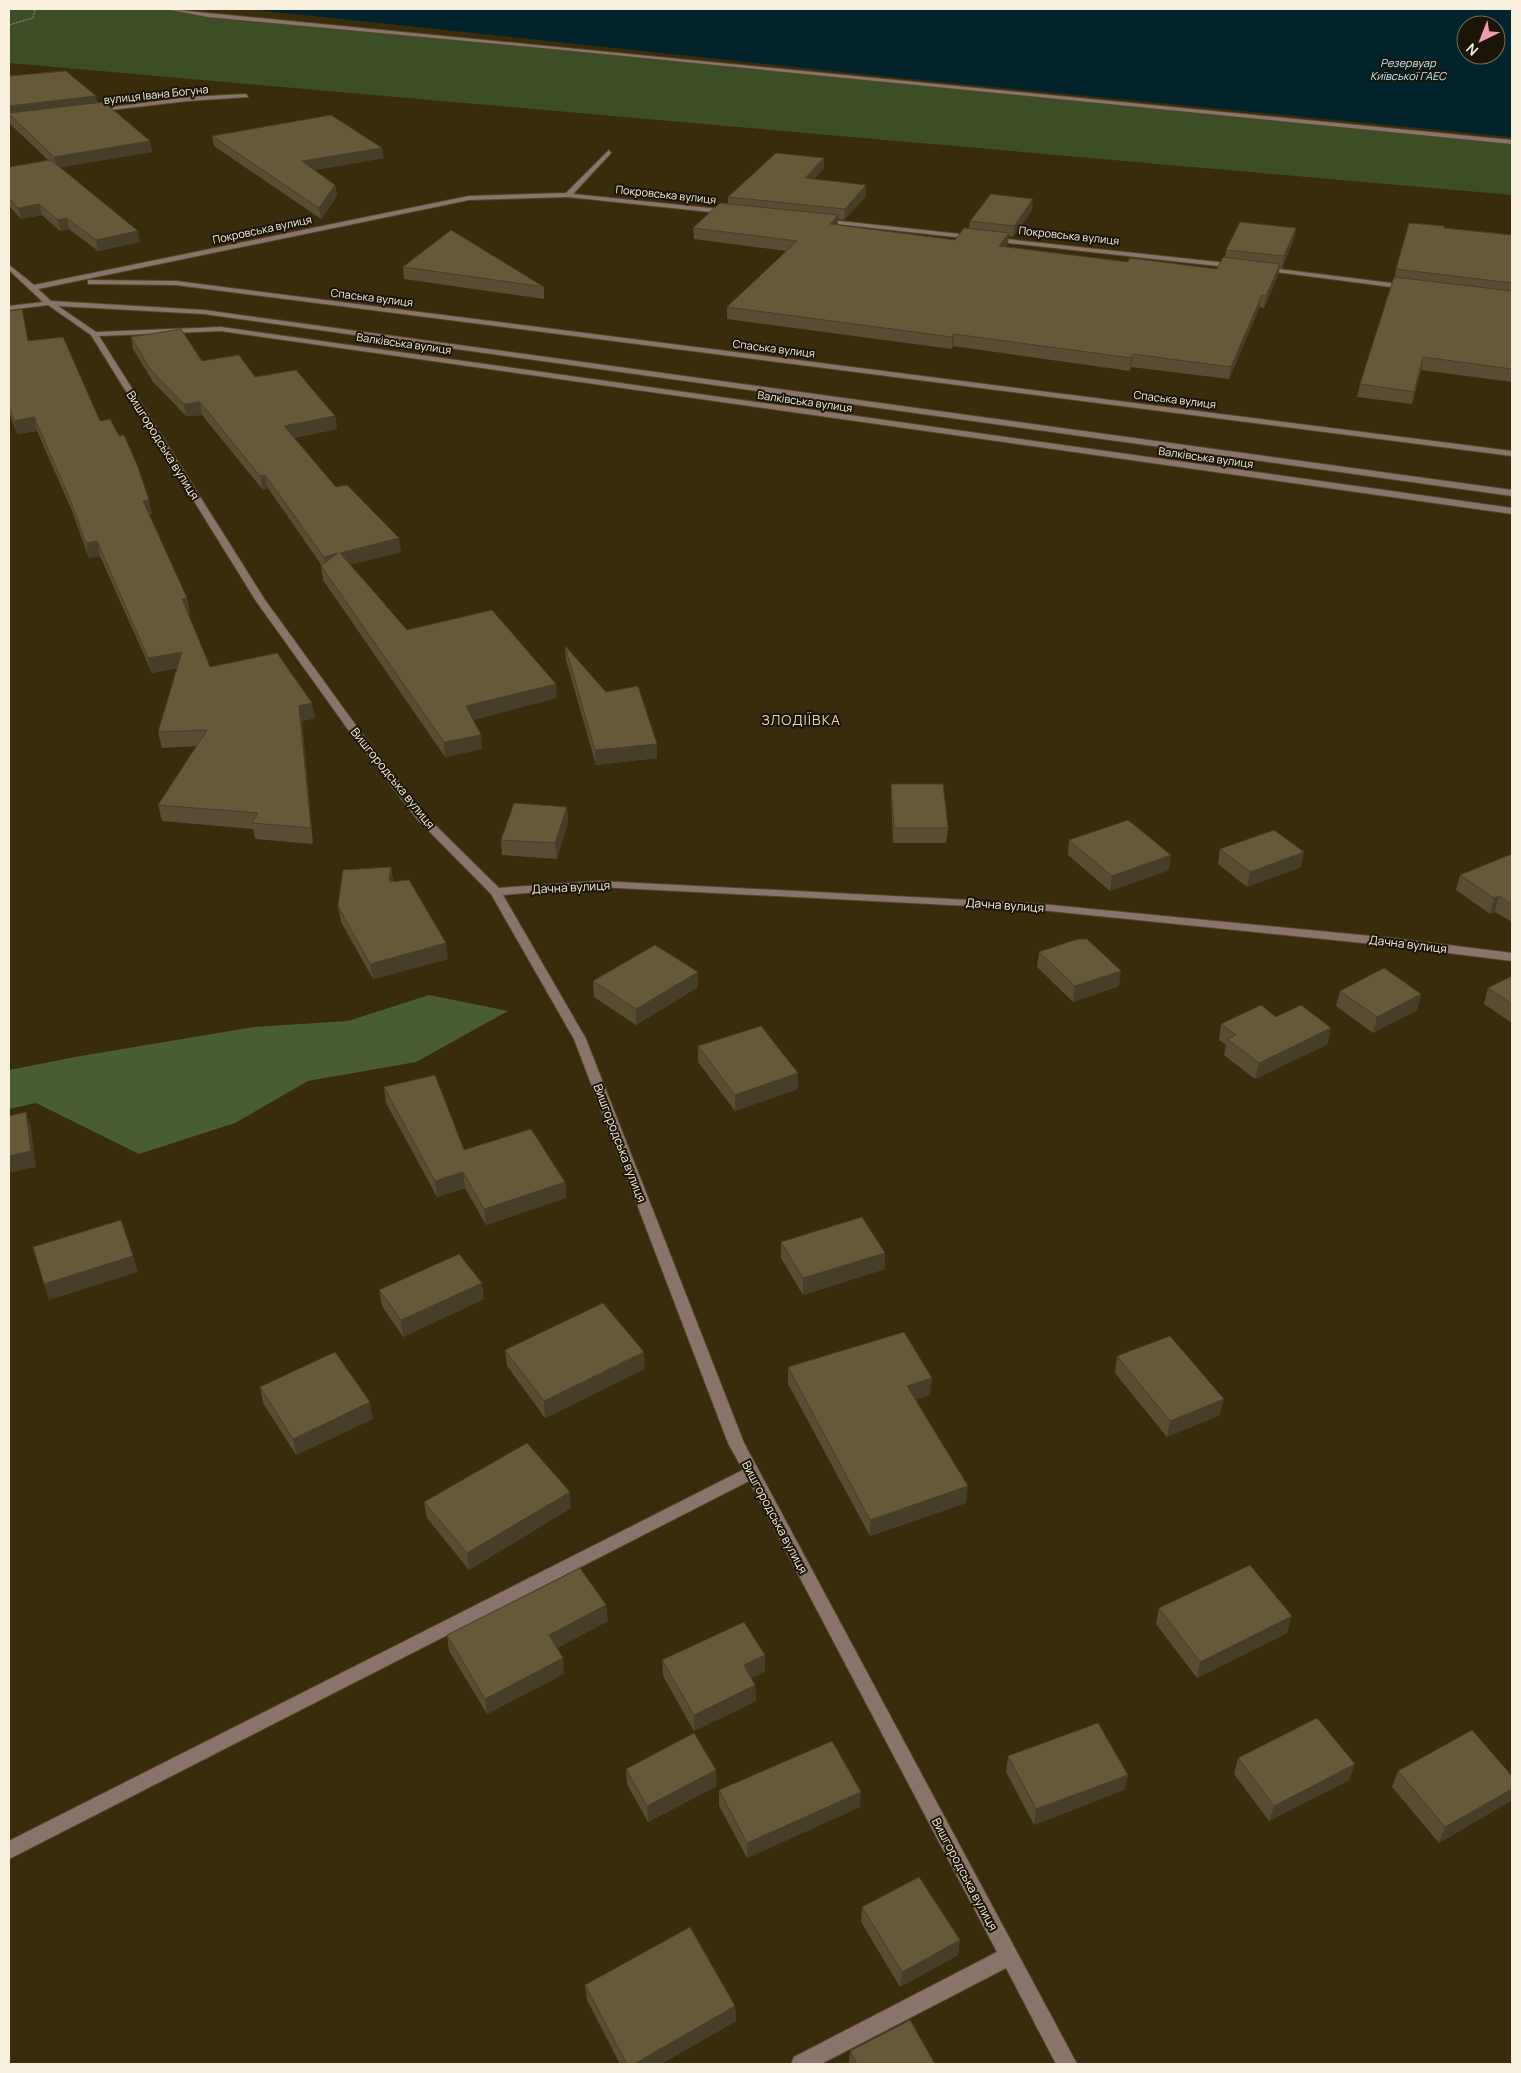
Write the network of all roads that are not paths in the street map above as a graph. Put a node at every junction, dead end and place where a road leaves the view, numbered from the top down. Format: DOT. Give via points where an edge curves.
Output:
graph roads {
  1 [pos="169,9"];
  2 [pos="246,96"];
  3 [pos="87,111"];
  4 [pos="1512,142"];
  5 [pos="609,152"];
  6 [pos="568,195"];
  7 [pos="734,212"];
  8 [pos="812,220"];
  9 [pos="9,267"];
  10 [pos="1240,267"];
  11 [pos="1250,268"];
  12 [pos="32,288"];
  13 [pos="1415,288"];
  14 [pos="49,303"];
  15 [pos="9,308"];
  16 [pos="94,334"];
  17 [pos="406,340"];
  18 [pos="391,353"];
  19 [pos="1201,450"];
  20 [pos="1512,454"];
  21 [pos="1195,467"];
  22 [pos="1512,492"];
  23 [pos="1512,511"];
  24 [pos="496,892"];
  25 [pos="1512,958"];
  26 [pos="751,1473"];
  27 [pos="9,1850"];
  28 [pos="1009,1956"];
  29 [pos="801,2064"];
  30 [pos="1066,2064"];
  1 -- 4 [label="street"];
  2 -- 3 [label="street, вулиця Івана Богуна"];
  5 -- 6 [label="street"];
  6 -- 7 [label="street, Покровська вулиця"];
  6 -- 12 [label="street, Покровська вулиця" via="469,198"];
  8 -- 10 [label="street, Покровська вулиця"];
  9 -- 12 [label="street, Вишгородська вулиця"];
  11 -- 13 [label="street"];
  12 -- 14 [label="street, Вишгородська вулиця"];
  12 -- 20 [label="street, Спаська вулиця" via="82,281 176,283"];
  14 -- 15 [label="street"];
  14 -- 16 [label="street, Вишгородська вулиця"];
  14 -- 17 [label="street" via="204,312"];
  16 -- 18 [label="street, Валківська вулиця" via="221,329"];
  16 -- 24 [label="street, Вишгородська вулиця" via="261,601 356,733 421,817"];
  17 -- 18 [label="street"];
  17 -- 19 [label="street"];
  18 -- 21 [label="street, Валківська вулиця"];
  19 -- 21 [label="street"];
  19 -- 22 [label="street"];
  21 -- 23 [label="street, Валківська вулиця"];
  24 -- 25 [label="street, Дачна вулиця" via="599,884 1030,906 1392,942"];
  24 -- 26 [label="street, Вишгородська вулиця" via="580,1039 736,1444"];
  26 -- 27 [label="street"];
  26 -- 28 [label="street, Вишгородська вулиця"];
  28 -- 29 [label="street"];
  28 -- 30 [label="street, Вишгородська вулиця"];
}
